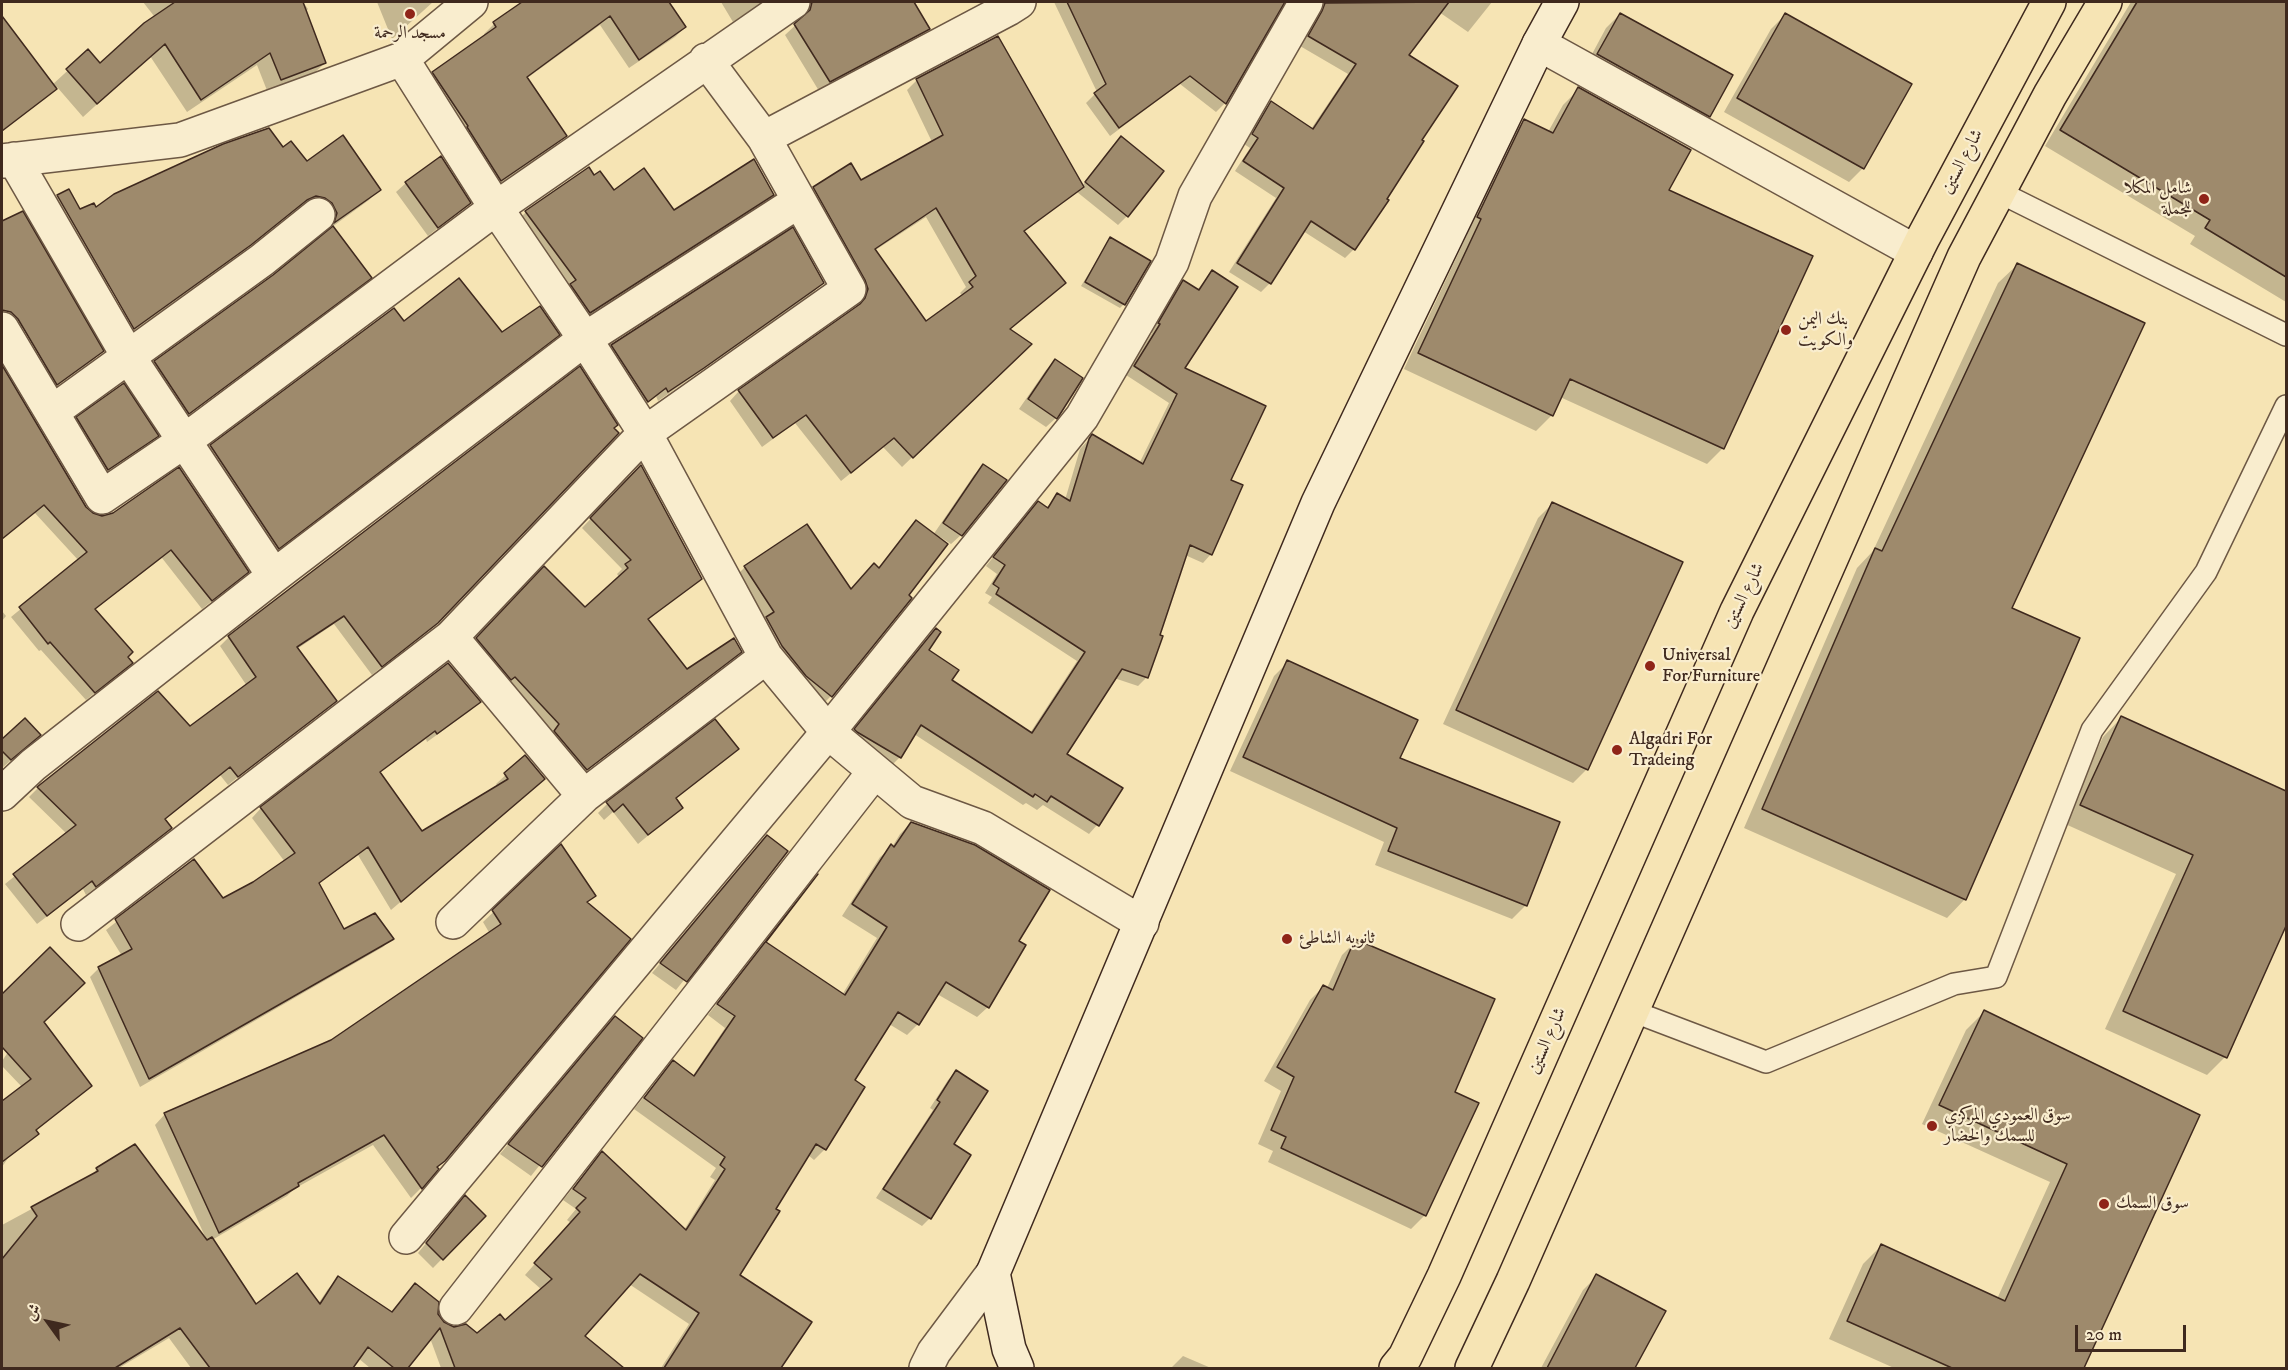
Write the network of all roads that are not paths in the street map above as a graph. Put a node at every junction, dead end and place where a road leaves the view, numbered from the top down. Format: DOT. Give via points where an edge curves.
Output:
graph roads {
  1 [pos="471,2"];
  2 [pos="793,2"];
  3 [pos="1018,2"];
  4 [pos="1306,2"];
  5 [pos="1562,2"];
  6 [pos="2049,2"];
  7 [pos="2105,2"];
  8 [pos="1539,44"];
  9 [pos="402,59"];
  10 [pos="706,60"];
  11 [pos="764,138"];
  12 [pos="8,160"];
  13 [pos="1999,192"];
  14 [pos="799,201"];
  15 [pos="496,208"];
  16 [pos="318,215"];
  17 [pos="1916,252"];
  18 [pos="2,329"];
  19 [pos="2286,335"];
  20 [pos="585,339"];
  21 [pos="128,356"];
  22 [pos="2286,406"];
  23 [pos="52,412"];
  24 [pos="645,433"];
  25 [pos="183,442"];
  26 [pos="274,576"];
  27 [pos="451,637"];
  28 [pos="766,657"];
  29 [pos="828,732"];
  30 [pos="874,772"];
  31 [pos="2,794"];
  32 [pos="584,796"];
  33 [pos="453,922"];
  34 [pos="1142,923"];
  35 [pos="78,924"];
  36 [pos="1632,1011"];
  37 [pos="405,1237"];
  38 [pos="993,1273"];
  39 [pos="456,1308"];
  40 [pos="1409,1365"];
  41 [pos="926,1368"];
  42 [pos="1017,1368"];
  43 [pos="1472,1368"];
  1 -- 9 [label="street"];
  2 -- 10 [label="street"];
  3 -- 11 [label="street"];
  4 -- 29 [label="street" via="1195,196 1172,262 1082,417"];
  5 -- 8 [label="street"];
  6 -- 17 [label="highway, شارع الستين"];
  7 -- 13 [label="highway"];
  8 -- 17 [label="street"];
  8 -- 34 [label="street" via="1318,503"];
  9 -- 12 [label="street" via="180,140"];
  9 -- 15 [label="street"];
  10 -- 11 [label="street"];
  10 -- 15 [label="street"];
  11 -- 14 [label="street"];
  12 -- 21 [label="street"];
  13 -- 19 [label="lane"];
  13 -- 36 [label="highway" via="1964,257"];
  14 -- 20 [label="street"];
  14 -- 24 [label="street" via="849,289"];
  15 -- 20 [label="street"];
  15 -- 25 [label="street"];
  16 -- 21 [label="street"];
  17 -- 40 [label="highway, شارع الستين" via="1737,611 1444,1276"];
  18 -- 23 [label="street"];
  20 -- 24 [label="street"];
  20 -- 26 [label="street"];
  21 -- 23 [label="street"];
  21 -- 25 [label="street"];
  22 -- 36 [label="lane" via="2206,572 2092,730 1996,977 1954,984 1766,1062"];
  23 -- 25 [label="street" via="102,497"];
  24 -- 27 [label="street"];
  24 -- 28 [label="street"];
  25 -- 26 [label="street"];
  26 -- 31 [label="street" via="33,765"];
  27 -- 32 [label="street"];
  27 -- 35 [label="street"];
  28 -- 29 [label="street"];
  28 -- 32 [label="street"];
  29 -- 30 [label="street"];
  29 -- 37 [label="street"];
  30 -- 34 [label="street" via="912,802 983,828"];
  30 -- 39 [label="street"];
  32 -- 33 [label="street"];
  34 -- 38 [label="street"];
  36 -- 43 [label="highway"];
  38 -- 41 [label="street"];
  38 -- 42 [label="street" via="1009,1349"];
}
